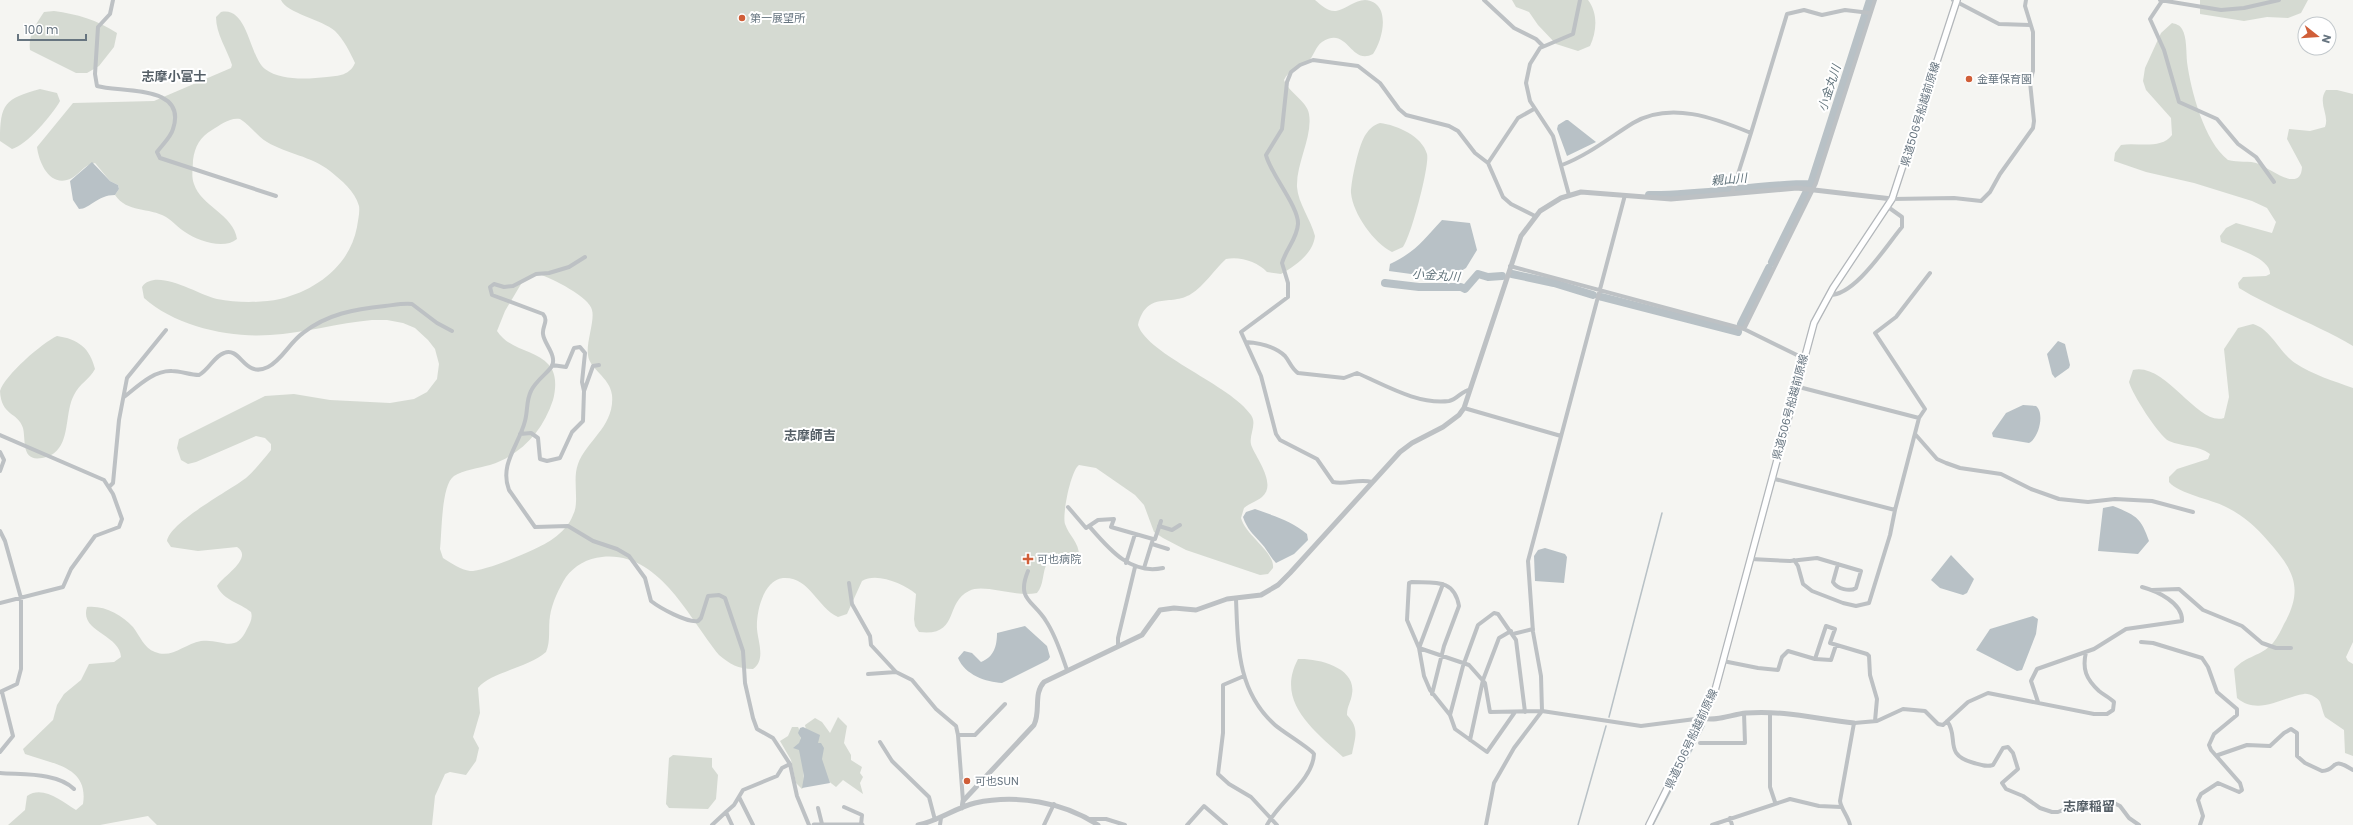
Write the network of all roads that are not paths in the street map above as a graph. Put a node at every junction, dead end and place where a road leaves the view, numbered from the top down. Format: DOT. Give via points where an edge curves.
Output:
graph roads {
  1 [pos="113,0"];
  2 [pos="1484,0"];
  3 [pos="1580,0"];
  4 [pos="1874,0"];
  5 [pos="1955,0"];
  6 [pos="2026,0"];
  7 [pos="2279,0"];
  8 [pos="2161,1"];
  9 [pos="1870,13"];
  10 [pos="2030,26"];
  11 [pos="1543,46"];
  12 [pos="1534,109"];
  13 [pos="1751,133"];
  14 [pos="1488,163"];
  15 [pos="1562,165"];
  16 [pos="2274,182"];
  17 [pos="1812,190"];
  18 [pos="1732,191"];
  19 [pos="1569,195"];
  20 [pos="1625,195"];
  21 [pos="276,196"];
  22 [pos="1892,198"];
  23 [pos="1888,207"];
  24 [pos="1535,216"];
  25 [pos="585,256"];
  26 [pos="1510,266"];
  27 [pos="1930,273"];
  28 [pos="1600,290"];
  29 [pos="1829,295"];
  30 [pos="1744,329"];
  31 [pos="166,330"];
  32 [pos="452,331"];
  33 [pos="1246,342"];
  34 [pos="1803,358"];
  35 [pos="598,364"];
  36 [pos="552,365"];
  37 [pos="1796,386"];
  38 [pos="1470,390"];
  39 [pos="584,391"];
  40 [pos="124,397"];
  41 [pos="1464,408"];
  42 [pos="1919,418"];
  43 [pos="520,434"];
  44 [pos="1915,434"];
  45 [pos="0,435"];
  46 [pos="1561,436"];
  47 [pos="0,452"];
  48 [pos="0,471"];
  49 [pos="1771,478"];
  50 [pos="1372,482"];
  51 [pos="110,487"];
  52 [pos="1068,507"];
  53 [pos="1895,510"];
  54 [pos="2193,512"];
  55 [pos="1161,521"];
  56 [pos="1180,525"];
  57 [pos="1088,526"];
  58 [pos="1159,526"];
  59 [pos="0,531"];
  60 [pos="1135,534"];
  61 [pos="1153,539"];
  62 [pos="0,541"];
  63 [pos="5,541"];
  64 [pos="1152,544"];
  65 [pos="1168,549"];
  66 [pos="1751,560"];
  67 [pos="1794,560"];
  68 [pos="1126,563"];
  69 [pos="1838,564"];
  70 [pos="1135,566"];
  71 [pos="1144,568"];
  72 [pos="1163,568"];
  73 [pos="1028,571"];
  74 [pos="849,584"];
  75 [pos="1443,584"];
  76 [pos="2142,587"];
  77 [pos="2152,590"];
  78 [pos="20,598"];
  79 [pos="1236,599"];
  80 [pos="0,602"];
  81 [pos="1533,629"];
  82 [pos="1512,632"];
  83 [pos="2141,642"];
  84 [pos="1836,645"];
  85 [pos="1118,646"];
  86 [pos="1418,648"];
  87 [pos="2291,648"];
  88 [pos="2086,652"];
  89 [pos="1441,656"];
  90 [pos="1815,659"];
  91 [pos="1724,661"];
  92 [pos="1465,662"];
  93 [pos="1067,670"];
  94 [pos="896,672"];
  95 [pos="868,674"];
  96 [pos="1244,676"];
  97 [pos="1483,680"];
  98 [pos="1,692"];
  99 [pos="1432,694"];
  100 [pos="2038,702"];
  101 [pos="1005,704"];
  102 [pos="1542,711"];
  103 [pos="1515,712"];
  104 [pos="1525,712"];
  105 [pos="1744,713"];
  106 [pos="1770,713"];
  107 [pos="1450,715"];
  108 [pos="1703,718"];
  109 [pos="1874,721"];
  110 [pos="1947,722"];
  111 [pos="1854,723"];
  112 [pos="958,735"];
  113 [pos="1470,740"];
  114 [pos="880,742"];
  115 [pos="1700,743"];
  116 [pos="0,752"];
  117 [pos="2218,755"];
  118 [pos="790,764"];
  119 [pos="2353,770"];
  120 [pos="0,773"];
  121 [pos="74,789"];
  122 [pos="739,797"];
  123 [pos="963,801"];
  124 [pos="1775,802"];
  125 [pos="1054,804"];
  126 [pos="844,807"];
  127 [pos="1841,807"];
  128 [pos="818,808"];
  129 [pos="962,808"];
  130 [pos="726,812"];
  131 [pos="941,818"];
  132 [pos="1270,818"];
  133 [pos="1730,818"];
  134 [pos="1089,819"];
  135 [pos="935,820"];
  136 [pos="819,824"];
  137 [pos="926,824"];
  138 [pos="712,825"];
  139 [pos="732,825"];
  140 [pos="753,825"];
  141 [pos="809,825"];
  142 [pos="862,825"];
  143 [pos="918,825"];
  144 [pos="940,825"];
  145 [pos="1044,825"];
  146 [pos="1098,825"];
  147 [pos="1126,825"];
  148 [pos="1188,825"];
  149 [pos="1226,825"];
  150 [pos="1267,825"];
  151 [pos="1277,825"];
  152 [pos="1486,825"];
  153 [pos="1649,825"];
  154 [pos="1712,825"];
  155 [pos="1732,825"];
  156 [pos="1850,825"];
  157 [pos="2139,825"];
  158 [pos="2200,825"];
  1 -- 21 [label="street" via="110,14 98,27 95,74 97,86 148,92 167,102 175,118 173,130 157,152 160,158"];
  2 -- 11 [label="street" via="1514,28 1527,33"];
  3 -- 11 [label="street" via="1573,34"];
  4 -- 9 [label="street"];
  5 -- 10 [label="street" via="1999,24"];
  5 -- 22 [label="main road, 県道506号船越前原線"];
  6 -- 10 [label="street"];
  7 -- 8 [label="street" via="2221,10"];
  8 -- 16 [label="street" via="2150,19 2164,50 2178,102 2217,119 2238,144 2256,157"];
  9 -- 13 [label="street" via="1835,11 1822,15 1804,10 1787,14"];
  9 -- 17 [label="street"];
  10 -- 22 [label="street" via="2033,32 2033,71 2030,82 2034,109 2033,128 1990,192 1980,201 1954,198"];
  11 -- 12 [label="street" via="1527,72 1527,91"];
  12 -- 14 [label="street" via="1518,118"];
  12 -- 15 [label="street" via="1544,119 1553,136"];
  13 -- 15 [label="street" via="1695,113 1656,115 1634,123 1595,149"];
  13 -- 18 [label="street"];
  14 -- 24 [label="street" via="1503,197"];
  14 -- 33 [label="street" via="1475,153 1458,131 1406,115 1380,83 1362,68 1319,60 1300,65 1291,72 1287,82 1282,129 1266,155 1299,222 1282,263 1288,283 1288,297 1241,332"];
  15 -- 19 [label="street"];
  17 -- 18 [label="street" via="1797,188"];
  17 -- 22 [label="street"];
  17 -- 30 [label="street"];
  18 -- 20 [label="street" via="1671,199"];
  19 -- 20 [label="street" via="1593,192"];
  19 -- 24 [label="street"];
  20 -- 28 [label="street"];
  22 -- 23 [label="main road, 県道506号船越前原線"];
  23 -- 29 [label="main road, 県道506号船越前原線"];
  23 -- 29 [label="street" via="1902,217 1902,227 1853,286"];
  24 -- 26 [label="street" via="1521,236"];
  25 -- 36 [label="street" via="568,267 536,274 513,286 494,284 490,287 492,295 543,314 546,320 543,334 552,356"];
  26 -- 28 [label="street"];
  26 -- 38 [label="street"];
  27 -- 42 [label="street" via="1896,317 1875,333 1925,409"];
  28 -- 30 [label="street"];
  28 -- 46 [label="street"];
  29 -- 34 [label="main road, 県道506号船越前原線" via="1814,322"];
  30 -- 34 [label="street"];
  31 -- 40 [label="street" via="128,378"];
  32 -- 40 [label="street" via="412,304 360,308 316,324 298,337 268,367 254,370 231,352 224,352 199,375 163,372 149,378"];
  33 -- 38 [label="street" via="1268,346 1279,352 1298,373 1344,378 1357,373 1410,395 1433,400 1456,399 1465,390"];
  33 -- 50 [label="street" via="1261,376 1268,409 1280,440 1317,459 1333,482"];
  34 -- 37 [label="main road, 県道506号船越前原線"];
  35 -- 39 [label="street" via="593,366"];
  36 -- 39 [label="street" via="566,367 574,348 583,349"];
  36 -- 43 [label="street" via="538,379 531,391 526,406 525,423"];
  37 -- 42 [label="street"];
  37 -- 49 [label="main road, 県道506号船越前原線"];
  38 -- 41 [label="street"];
  39 -- 43 [label="street" via="583,421 572,432 560,458 547,461 540,459 538,438 531,433"];
  40 -- 51 [label="street" via="118,420 113,483"];
  41 -- 46 [label="street"];
  41 -- 50 [label="street" via="1443,427 1400,452"];
  42 -- 44 [label="street"];
  43 -- 118 [label="street" via="507,463 506,484 536,527 568,526 593,541 629,556 645,578 651,601 688,620 701,618 708,596 719,595 725,598 743,651 745,684 755,724 757,729 773,738"];
  44 -- 53 [label="street"];
  44 -- 54 [label="street" via="1937,459 1946,464 2001,474 2059,499 2088,502 2111,499 2152,501"];
  45 -- 51 [label="street" via="98,476"];
  46 -- 81 [label="street" via="1528,561"];
  47 -- 48 [label="street" via="4,460"];
  49 -- 53 [label="street"];
  49 -- 66 [label="main road, 県道506号船越前原線"];
  50 -- 79 [label="street" via="1278,585 1261,595"];
  51 -- 78 [label="street" via="122,524 95,536 63,587"];
  52 -- 57 [label="street" via="1079,522 1086,528"];
  53 -- 67 [label="street" via="1869,603 1856,606 1805,587"];
  55 -- 58 [label="street"];
  56 -- 58 [label="street" via="1172,530"];
  57 -- 60 [label="street" via="1098,520 1114,519 1111,527"];
  57 -- 68 [label="street"];
  58 -- 61 [label="street"];
  59 -- 63 [label="street"];
  60 -- 61 [label="street"];
  60 -- 68 [label="street"];
  61 -- 64 [label="street"];
  62 -- 63 [label="street"];
  63 -- 78 [label="street"];
  64 -- 65 [label="street"];
  64 -- 71 [label="street"];
  66 -- 67 [label="street"];
  66 -- 91 [label="main road, 県道506号船越前原線"];
  67 -- 69 [label="street" via="1817,558"];
  68 -- 70 [label="street"];
  69 -- 69 [label="street" via="1861,571 1856,588 1852,590 1836,586 1833,582"];
  70 -- 71 [label="street"];
  70 -- 85 [label="street"];
  71 -- 72 [label="street"];
  73 -- 93 [label="street" via="1022,586 1025,595 1046,620 1057,639"];
  74 -- 94 [label="street" via="852,604 870,636 871,645"];
  75 -- 86 [label="street"];
  75 -- 86 [label="street" via="1408,583 1407,620"];
  75 -- 89 [label="street" via="1455,591 1459,606"];
  76 -- 77 [label="street"];
  77 -- 87 [label="street" via="2179,589 2203,610 2242,626 2262,643 2276,648"];
  77 -- 88 [label="street" via="2178,606 2182,621 2126,629"];
  78 -- 80 [label="street"];
  78 -- 98 [label="street" via="20,679 13,688"];
  79 -- 85 [label="street" via="1227,599 1196,610 1166,608 1155,615 1142,635"];
  79 -- 96 [label="street" via="1237,646"];
  81 -- 82 [label="street"];
  81 -- 102 [label="street" via="1541,676"];
  82 -- 92 [label="street" via="1498,614 1494,613 1478,625"];
  82 -- 97 [label="street" via="1499,638"];
  82 -- 104 [label="street" via="1523,677"];
  83 -- 117 [label="street" via="2196,656 2206,662 2215,689 2234,705 2238,712 2211,738 2209,747"];
  84 -- 90 [label="street" via="1831,660"];
  84 -- 90 [label="street" via="1830,643 1835,629 1826,626"];
  84 -- 109 [label="street" via="1869,656 1870,674 1877,699"];
  85 -- 93 [label="street"];
  86 -- 89 [label="street"];
  86 -- 99 [label="street" via="1424,676"];
  88 -- 100 [label="street" via="2037,669 2031,681"];
  88 -- 100 [label="street" via="2083,665 2085,672 2099,691 2114,702 2113,710 2107,714 2094,714"];
  89 -- 92 [label="street"];
  89 -- 99 [label="street"];
  90 -- 91 [label="street" via="1788,651 1782,657 1778,670"];
  91 -- 108 [label="main road, 県道506号船越前原線" via="1714,694"];
  92 -- 97 [label="street"];
  92 -- 107 [label="street"];
  93 -- 123 [label="street" via="1041,685 1038,692 1038,715 1034,725"];
  94 -- 95 [label="street"];
  94 -- 112 [label="street" via="912,680 936,709 956,726"];
  96 -- 132 [label="street" via="1224,685 1223,733 1218,771 1221,778 1251,797"];
  96 -- 132 [label="street" via="1266,717 1314,754 1305,776"];
  97 -- 103 [label="street" via="1490,712"];
  97 -- 113 [label="street"];
  98 -- 116 [label="street" via="13,736"];
  99 -- 107 [label="street"];
  100 -- 110 [label="street" via="1983,694 1962,706"];
  101 -- 112 [label="street" via="975,735"];
  102 -- 104 [label="street"];
  102 -- 108 [label="street" via="1641,726"];
  102 -- 152 [label="street" via="1514,748 1494,783"];
  103 -- 104 [label="street"];
  103 -- 113 [label="street" via="1487,752"];
  105 -- 106 [label="street"];
  105 -- 108 [label="street"];
  105 -- 115 [label="street" via="1745,743"];
  106 -- 111 [label="street" via="1792,712 1822,720"];
  106 -- 124 [label="street" via="1770,787"];
  107 -- 113 [label="street" via="1455,729"];
  108 -- 153 [label="main road, 県道506号船越前原線"];
  109 -- 110 [label="street" via="1903,709 1925,711 1938,724"];
  109 -- 111 [label="street"];
  110 -- 157 [label="street" via="1956,753 1970,762 1985,766 1993,765 2003,748 2008,747 2015,756 2018,769 2002,783 2006,790 2023,796 2036,806 2058,812 2076,803 2112,802 2120,806 2129,818"];
  111 -- 127 [label="street"];
  112 -- 123 [label="street"];
  114 -- 135 [label="street" via="892,761 929,797"];
  117 -- 119 [label="street" via="2247,745 2270,746 2291,729 2297,733 2297,756 2305,764 2322,771 2340,763"];
  117 -- 158 [label="street" via="2240,782 2242,790 2239,792 2218,783 2201,794 2199,805 2203,816"];
  118 -- 122 [label="street" via="782,768 777,776 743,790"];
  118 -- 141 [label="street" via="797,796"];
  120 -- 121 [label="street" via="51,778 67,783"];
  122 -- 130 [label="street"];
  122 -- 140 [label="street"];
  123 -- 129 [label="street"];
  124 -- 127 [label="street" via="1790,798 1818,806"];
  124 -- 133 [label="street"];
  125 -- 129 [label="street" via="1031,800 986,802"];
  125 -- 134 [label="street"];
  125 -- 145 [label="street"];
  126 -- 142 [label="street" via="862,815"];
  127 -- 156 [label="street" via="1847,814"];
  128 -- 136 [label="street"];
  129 -- 131 [label="street"];
  130 -- 138 [label="street"];
  130 -- 139 [label="street"];
  131 -- 135 [label="street"];
  131 -- 144 [label="street"];
  132 -- 150 [label="street"];
  132 -- 151 [label="street"];
  133 -- 154 [label="street"];
  133 -- 155 [label="street"];
  134 -- 146 [label="street"];
  134 -- 147 [label="street" via="1106,819"];
  135 -- 137 [label="street"];
  136 -- 142 [label="street"];
  137 -- 143 [label="street"];
  148 -- 149 [label="street" via="1204,806"];
}
